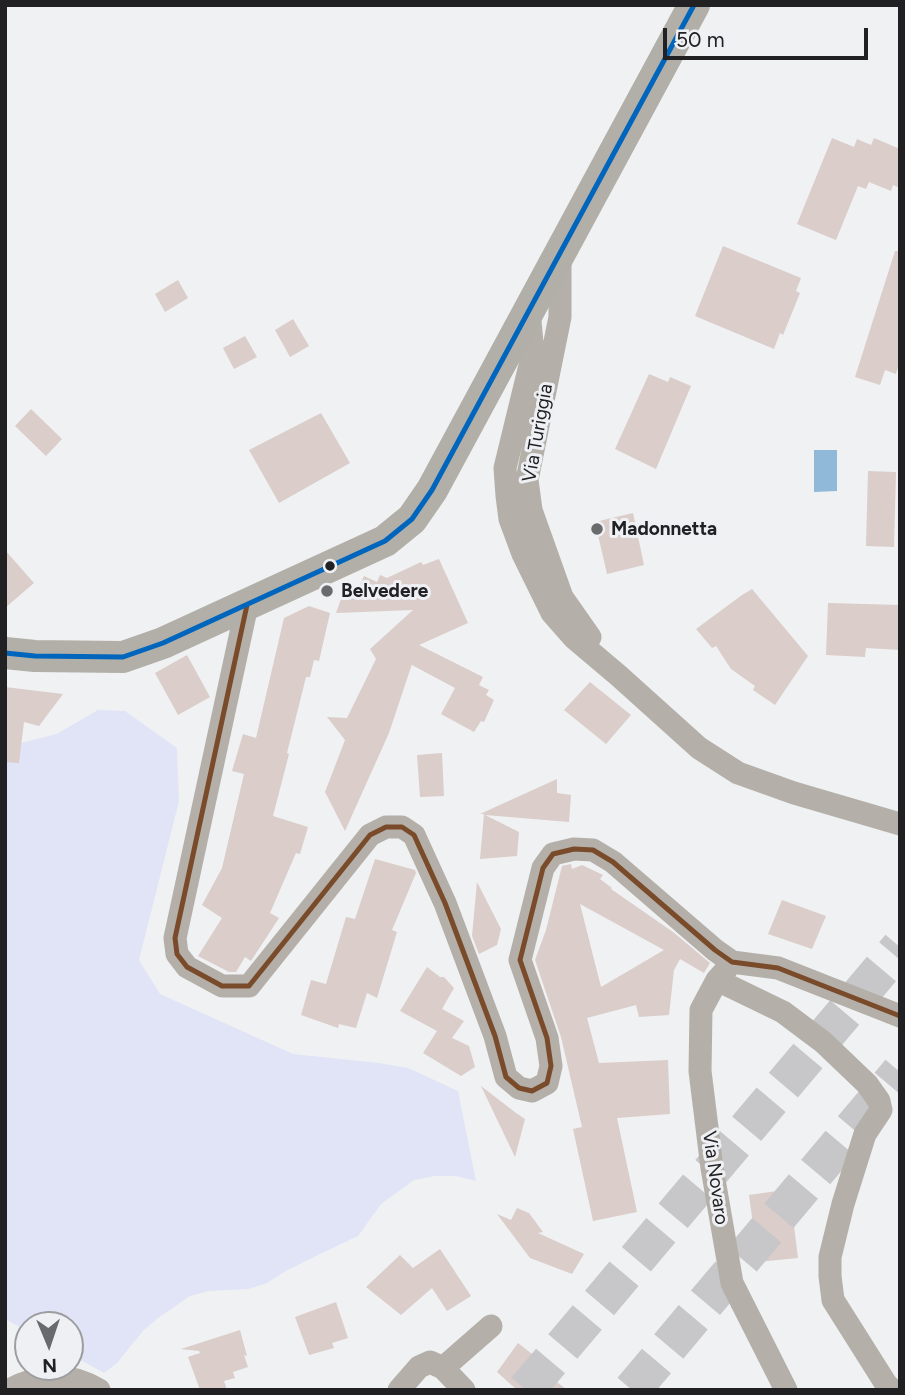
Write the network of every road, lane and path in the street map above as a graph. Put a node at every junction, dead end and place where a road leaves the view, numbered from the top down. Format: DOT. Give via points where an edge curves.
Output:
graph roads {
  1 [pos="694,5"];
  2 [pos="561,252"];
  3 [pos="529,311"];
  4 [pos="247,605"];
  5 [pos="5,653"];
  6 [pos="619,676"];
  7 [pos="900,824"];
  8 [pos="733,962"];
  9 [pos="717,980"];
  10 [pos="900,1016"];
  11 [pos="889,1103"];
  12 [pos="491,1326"];
  13 [pos="443,1368"];
  14 [pos="9,1390"];
  15 [pos="99,1390"];
  16 [pos="398,1390"];
  17 [pos="464,1390"];
  18 [pos="786,1390"];
  19 [pos="892,1390"];
  1 -- 2 [label="street"];
  2 -- 3 [label="street"];
  2 -- 6 [label="street, Via Turiggia" via="561,317 527,480 531,510 562,597"];
  3 -- 4 [label="street" via="412,519 385,541"];
  3 -- 6 [label="street, Via Turiggia" via="533,353 505,468 510,519 552,613"];
  4 -- 5 [label="street" via="123,657"];
  4 -- 8 [label="street" via="175,938 177,954 187,967 222,986 249,986 370,835 386,827 402,827 414,835 495,1036 506,1077 519,1088 532,1091 547,1083 551,1066 547,1038 520,960 543,867 554,853 593,850 613,862"];
  6 -- 7 [label="street, Via Turiggia" via="699,748 738,773"];
  8 -- 9 [label="street, Via Novaro"];
  8 -- 10 [label="street" via="778,968"];
  9 -- 11 [label="street" via="783,1012"];
  9 -- 18 [label="street, Via Novaro" via="701,1010 700,1071 729,1270"];
  11 -- 19 [label="street" via="865,1135 843,1204 830,1276 833,1300"];
  12 -- 13 [label="street"];
  13 -- 16 [label="street" via="430,1362 419,1367"];
  13 -- 17 [label="street"];
  14 -- 15 [label="street" via="41,1377 58,1376"];
}
